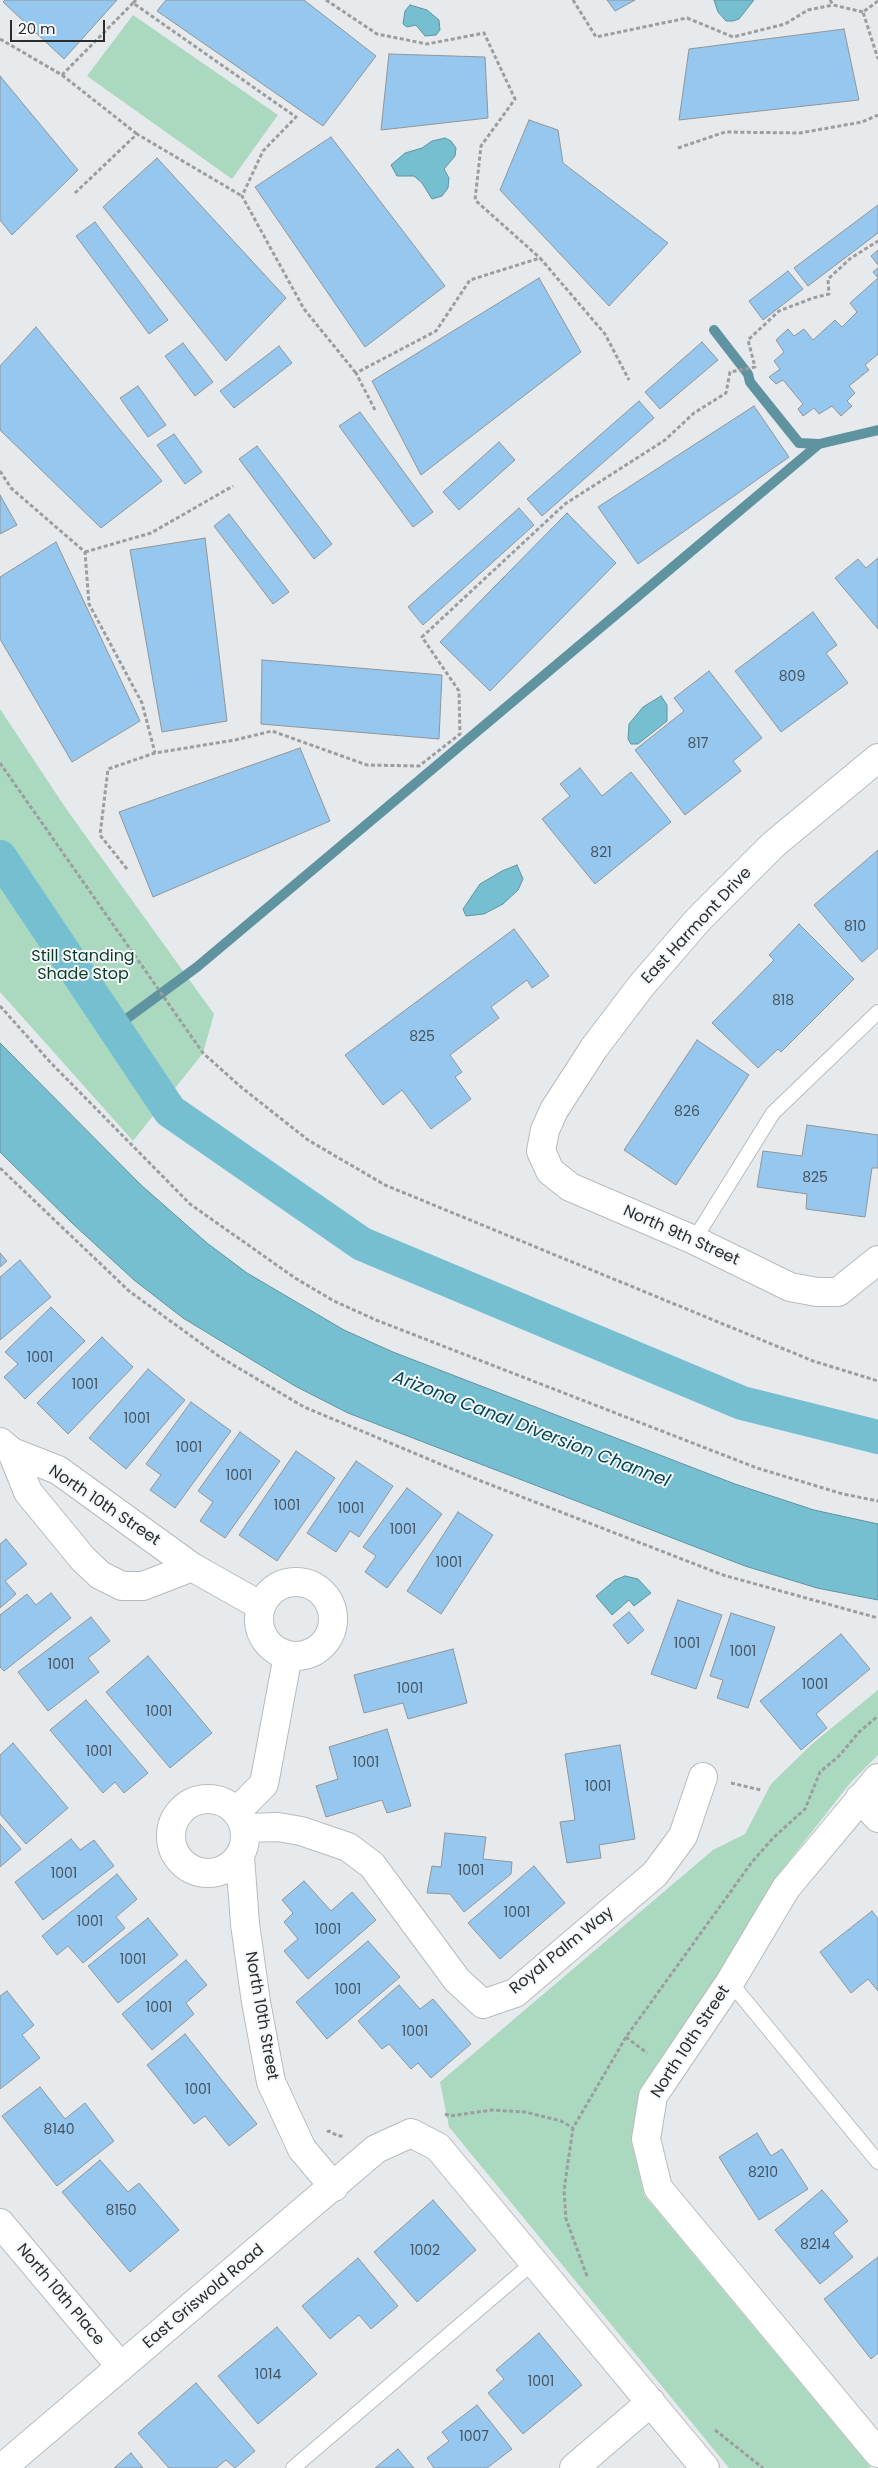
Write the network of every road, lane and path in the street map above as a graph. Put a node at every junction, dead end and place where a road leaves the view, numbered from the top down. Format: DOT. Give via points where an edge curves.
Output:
graph roads {
  1 [pos="326,0"];
  2 [pos="573,0"];
  3 [pos="830,0"];
  4 [pos="134,1"];
  5 [pos="878,2"];
  6 [pos="833,5"];
  7 [pos="863,12"];
  8 [pos="0,39"];
  9 [pos="878,59"];
  10 [pos="62,75"];
  11 [pos="878,115"];
  12 [pos="137,134"];
  13 [pos="678,148"];
  14 [pos="75,193"];
  15 [pos="242,196"];
  16 [pos="878,241"];
  17 [pos="540,258"];
  18 [pos="356,373"];
  19 [pos="628,380"];
  20 [pos="375,410"];
  21 [pos="0,471"];
  22 [pos="233,486"];
  23 [pos="85,552"];
  24 [pos="155,753"];
  25 [pos="878,758"];
  26 [pos="0,762"];
  27 [pos="127,869"];
  28 [pos="0,1006"];
  29 [pos="878,1012"];
  30 [pos="541,1150"];
  31 [pos="0,1168"];
  32 [pos="694,1240"];
  33 [pos="878,1260"];
  34 [pos="878,1381"];
  35 [pos="6,1447"];
  36 [pos="878,1501"];
  37 [pos="192,1567"];
  38 [pos="261,1606"];
  39 [pos="878,1618"];
  40 [pos="288,1655"];
  41 [pos="703,1776"];
  42 [pos="878,1778"];
  43 [pos="860,1798"];
  44 [pos="878,1818"];
  45 [pos="241,1820"];
  46 [pos="240,1857"];
  47 [pos="730,1982"];
  48 [pos="878,2162"];
  49 [pos="334,2187"];
  50 [pos="0,2222"];
  51 [pos="535,2261"];
  52 [pos="120,2367"];
  53 [pos="651,2402"];
  54 [pos="878,2453"];
  55 [pos="2,2468"];
  56 [pos="293,2468"];
  57 [pos="574,2468"];
  58 [pos="705,2468"];
  1 -- 17 [label="path" via="376,34 427,44 484,33 515,99 481,146 475,200"];
  2 -- 6 [label="path" via="596,36 687,18 733,37 785,24 808,10"];
  3 -- 6 [label="path"];
  4 -- 10 [label="path"];
  4 -- 15 [label="path" via="296,118 263,151"];
  5 -- 7 [label="path"];
  6 -- 7 [label="path"];
  7 -- 9 [label="path"];
  8 -- 10 [label="path"];
  10 -- 12 [label="path"];
  11 -- 13 [label="path" via="862,122 800,133 725,132"];
  12 -- 14 [label="path"];
  12 -- 15 [label="path"];
  15 -- 18 [label="path" via="304,309"];
  16 -- 24 [label="path" via="851,258 828,279 829,294 779,311 748,340 755,367 730,372 726,393 694,414 665,440 565,504 422,637 459,691 460,734 419,766 367,766 272,731"];
  17 -- 18 [label="path" via="470,280 436,331"];
  17 -- 19 [label="path" via="606,334"];
  18 -- 20 [label="path"];
  21 -- 23 [label="path" via="11,488"];
  22 -- 23 [label="path" via="151,532"];
  23 -- 24 [label="path" via="89,604 142,702"];
  24 -- 27 [label="path" via="108,769 100,835"];
  25 -- 30 [label="street, East Harmont Drive" via="774,844 692,927 641,986 594,1048 554,1110"];
  26 -- 34 [label="path" via="203,1052 308,1140 385,1185 813,1361"];
  28 -- 36 [label="path" via="51,1063 190,1204 295,1278 334,1301 757,1468"];
  29 -- 32 [label="lane" via="773,1113"];
  30 -- 32 [label="street, North 9th Street" via="550,1170 570,1187"];
  31 -- 39 [label="path" via="129,1291 220,1357 304,1407 481,1481 723,1575"];
  32 -- 33 [label="street, North 9th Street" via="790,1287 817,1292 838,1292"];
  35 -- 37 [label="street, North 10th Street" via="58,1470"];
  35 -- 37 [label="street, North 10th Street" via="28,1492 100,1575 122,1586 143,1586"];
  37 -- 38 [label="street, North 10th Street"];
  38 -- 40 [label="street" via="259,1616 263,1637 278,1652"];
  38 -- 40 [label="street" via="275,1588 296,1582 317,1588 331,1606 332,1628 320,1648 300,1656"];
  40 -- 45 [label="street" via="264,1784"];
  41 -- 45 [label="street, Royal Palm Way" via="683,1836 656,1874 515,1993 483,2004 457,1980 372,1865 348,1847 301,1831"];
  42 -- 43 [label="street, North 10th Street"];
  43 -- 44 [label="street"];
  43 -- 47 [label="street, North 10th Street" via="786,1888"];
  45 -- 46 [label="street, North 10th Street" via="245,1843"];
  45 -- 46 [label="street" via="220,1800 209,1798 187,1805 173,1822 172,1842 185,1865 206,1873 227,1868"];
  46 -- 49 [label="street, North 10th Street" via="245,1924 271,2082 302,2149"];
  47 -- 48 [label="lane"];
  47 -- 54 [label="street, North 10th Street" via="653,2096 646,2139 658,2188"];
  49 -- 51 [label="street, East Griswold Road" via="376,2149 411,2133 438,2147"];
  49 -- 52 [label="street, East Griswold Road"];
  50 -- 52 [label="street, North 10th Place"];
  51 -- 53 [label="street"];
  51 -- 56 [label="lane"];
  52 -- 55 [label="street, East Griswold Road"];
  53 -- 57 [label="street"];
  53 -- 58 [label="street"];
}
